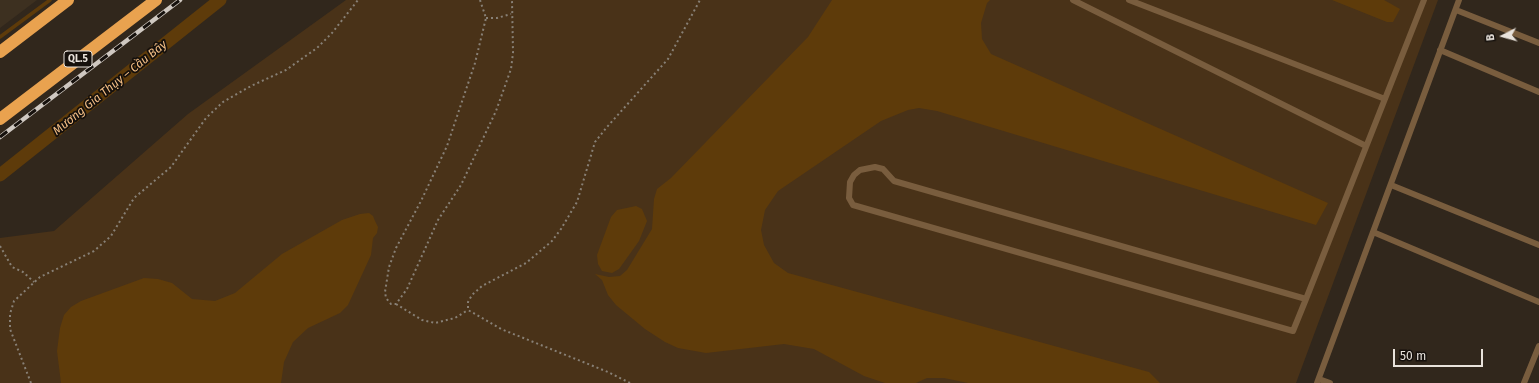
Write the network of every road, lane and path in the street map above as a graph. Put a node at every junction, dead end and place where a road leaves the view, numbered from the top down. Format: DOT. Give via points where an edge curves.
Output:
graph roads {
  1 [pos="68,0"];
  2 [pos="156,0"];
  3 [pos="358,0"];
  4 [pos="480,0"];
  5 [pos="512,0"];
  6 [pos="700,0"];
  7 [pos="1073,0"];
  8 [pos="1129,0"];
  9 [pos="1424,0"];
  10 [pos="1459,0"];
  11 [pos="1456,10"];
  12 [pos="511,14"];
  13 [pos="486,18"];
  14 [pos="1539,44"];
  15 [pos="1440,50"];
  16 [pos="0,52"];
  17 [pos="1539,92"];
  18 [pos="1385,99"];
  19 [pos="0,119"];
  20 [pos="1366,146"];
  21 [pos="1391,185"];
  22 [pos="1373,232"];
  23 [pos="1539,245"];
  24 [pos="0,246"];
  25 [pos="34,282"];
  26 [pos="1306,299"];
  27 [pos="1539,302"];
  28 [pos="396,304"];
  29 [pos="468,310"];
  30 [pos="1539,346"];
  31 [pos="1318,381"];
  32 [pos="31,383"];
  33 [pos="630,383"];
  34 [pos="1330,383"];
  35 [pos="1524,383"];
  1 -- 16 [label="highway"];
  2 -- 19 [label="highway, QL.5"];
  3 -- 25 [label="path" via="332,33 301,60 223,102 206,118 170,168 134,198 110,236 94,251 40,276"];
  4 -- 13 [label="path"];
  5 -- 12 [label="path"];
  6 -- 29 [label="path" via="668,60 606,126 595,142 577,202 561,229 526,263 472,294"];
  7 -- 20 [label="lane"];
  8 -- 18 [label="lane"];
  9 -- 18 [label="lane"];
  10 -- 11 [label="lane"];
  11 -- 14 [label="lane"];
  11 -- 15 [label="lane"];
  12 -- 13 [label="path"];
  12 -- 28 [label="path" via="511,69 499,104 461,185 438,220 407,289"];
  13 -- 28 [label="path" via="475,63 447,146 389,267 385,284 386,298 391,304"];
  15 -- 17 [label="lane"];
  15 -- 21 [label="lane"];
  18 -- 20 [label="lane"];
  20 -- 26 [label="lane"];
  21 -- 22 [label="lane"];
  21 -- 23 [label="lane"];
  22 -- 27 [label="lane"];
  22 -- 31 [label="lane"];
  24 -- 25 [label="path" via="12,267 23,272"];
  25 -- 32 [label="path" via="14,301 10,314 10,329"];
  26 -- 26 [label="lane" via="1293,330 853,205 849,198 850,182 860,170 875,167 883,169 894,181"];
  28 -- 29 [label="path" via="422,320 436,323 454,318"];
  29 -- 33 [label="path" via="513,335"];
  30 -- 35 [label="lane"];
  31 -- 34 [label="lane"];
}
